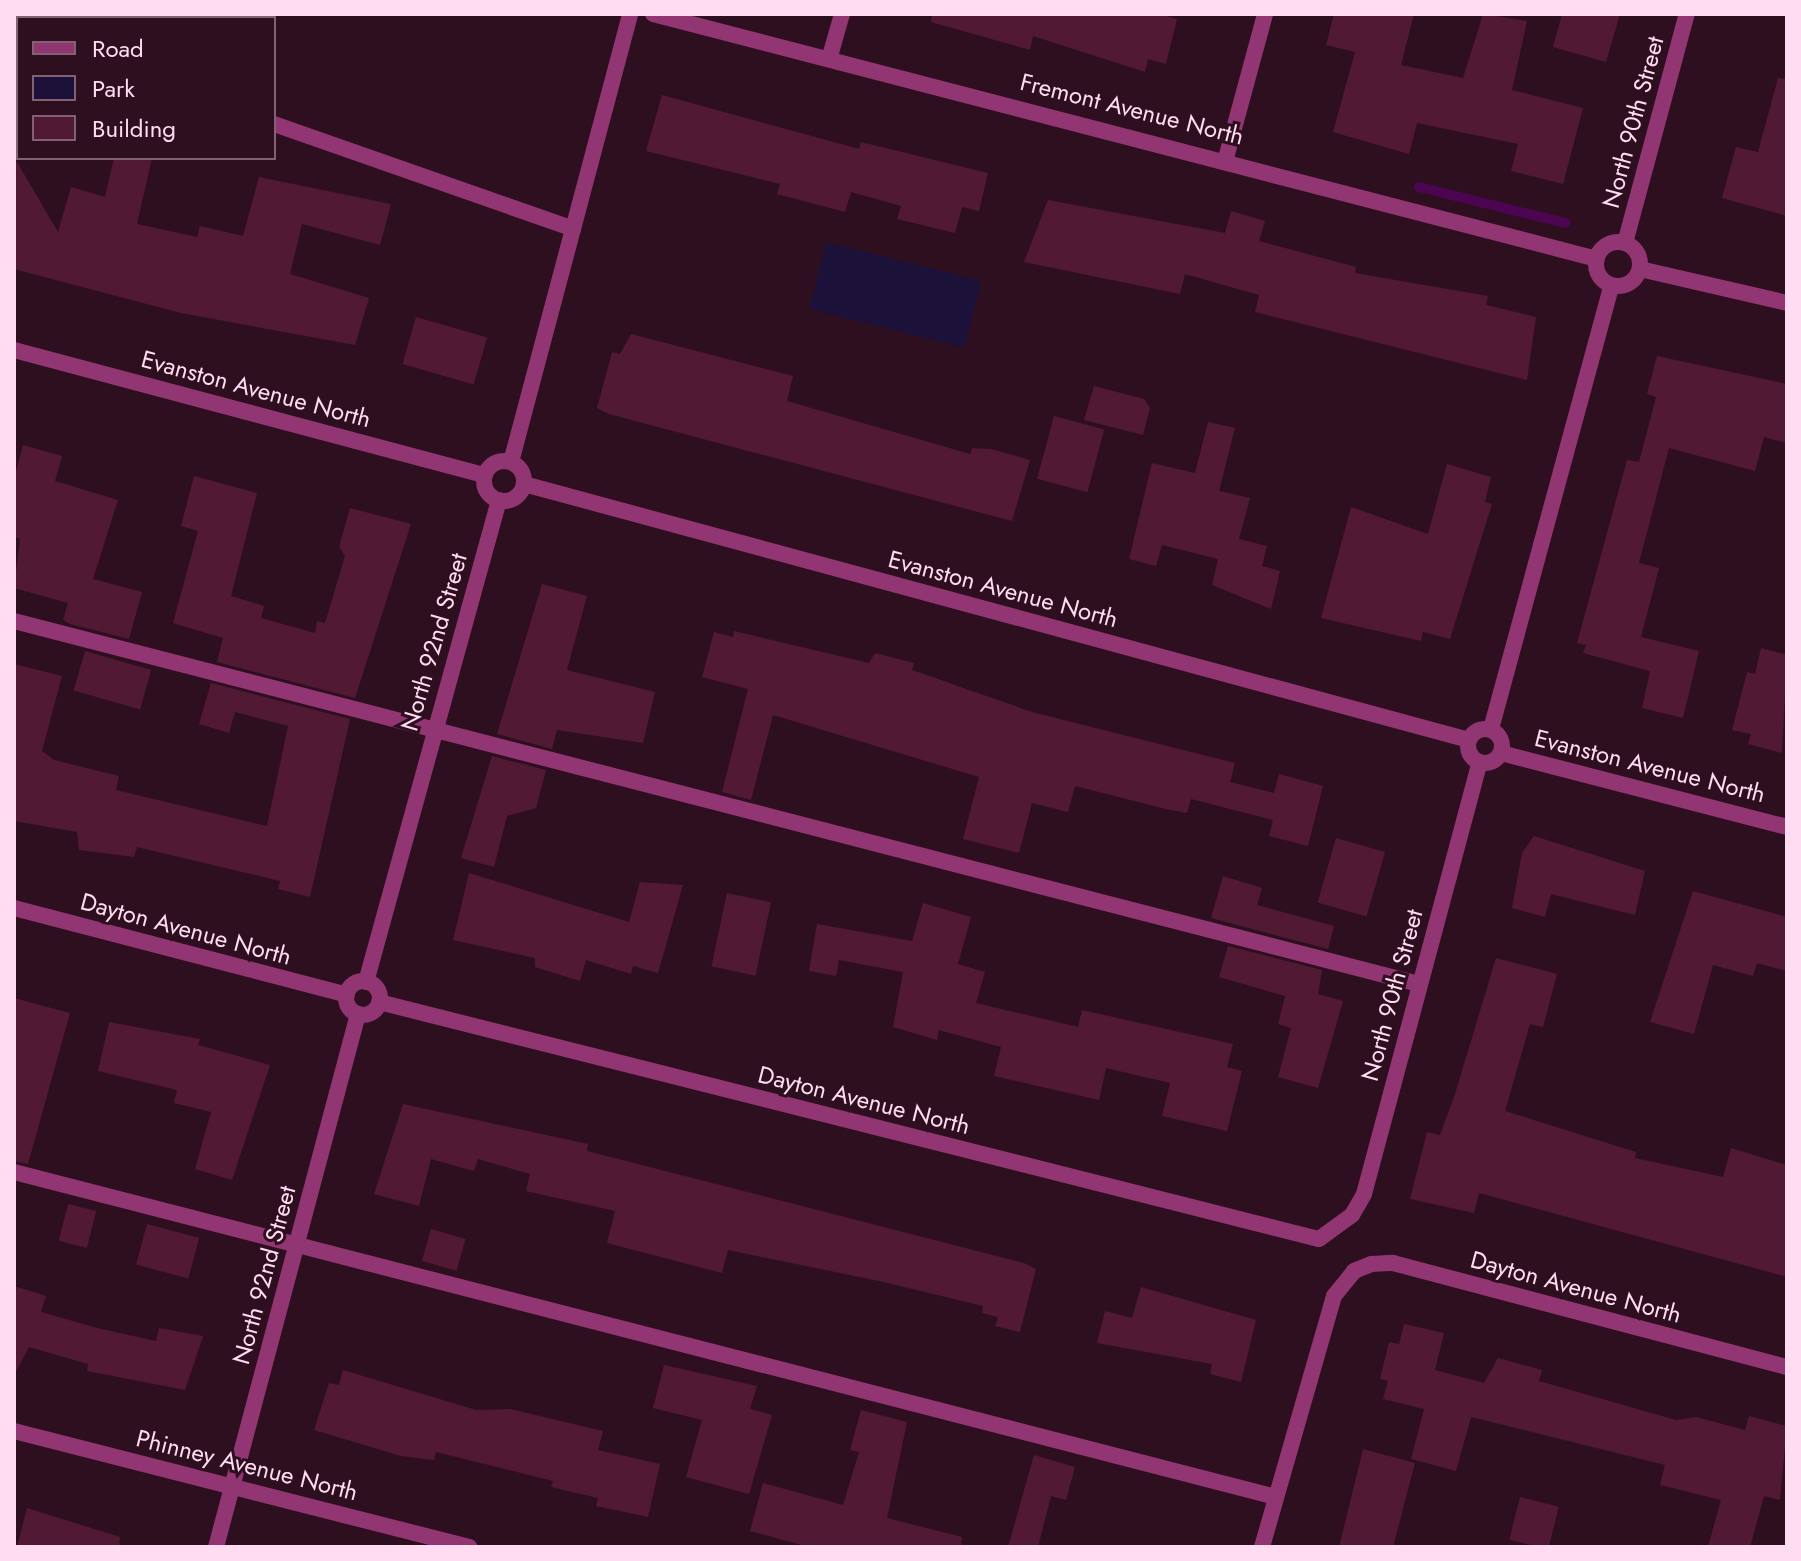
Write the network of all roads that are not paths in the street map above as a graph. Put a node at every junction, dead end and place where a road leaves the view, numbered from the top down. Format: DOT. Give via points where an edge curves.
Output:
graph roads {
  1 [pos="630,14"];
  2 [pos="653,14"];
  3 [pos="842,14"];
  4 [pos="1265,14"];
  5 [pos="1687,14"];
  6 [pos="830,56"];
  7 [pos="276,125"];
  8 [pos="1226,158"];
  9 [pos="573,229"];
  10 [pos="1625,243"];
  11 [pos="1597,259"];
  12 [pos="1640,269"];
  13 [pos="1611,286"];
  14 [pos="1787,303"];
  15 [pos="14,350"];
  16 [pos="511,462"];
  17 [pos="485,475"];
  18 [pos="524,484"];
  19 [pos="499,500"];
  20 [pos="14,621"];
  21 [pos="1491,729"];
  22 [pos="434,730"];
  23 [pos="1469,740"];
  24 [pos="1501,753"];
  25 [pos="1480,762"];
  26 [pos="1787,827"];
  27 [pos="14,908"];
  28 [pos="366,982"];
  29 [pos="1419,984"];
  30 [pos="347,995"];
  31 [pos="379,1002"];
  32 [pos="358,1014"];
  33 [pos="14,1172"];
  34 [pos="1335,1231"];
  35 [pos="296,1248"];
  36 [pos="1787,1367"];
  37 [pos="14,1431"];
  38 [pos="233,1486"];
  39 [pos="1276,1497"];
  40 [pos="216,1547"];
  41 [pos="469,1547"];
  42 [pos="1262,1547"];
  1 -- 9 [label="street"];
  2 -- 6 [label="street, Fremont Avenue North"];
  3 -- 6 [label="street"];
  4 -- 8 [label="street"];
  5 -- 10 [label="street, North 90th Street"];
  6 -- 8 [label="street, Fremont Avenue North"];
  7 -- 9 [label="street"];
  8 -- 11 [label="street, Fremont Avenue North"];
  9 -- 16 [label="street"];
  10 -- 11 [label="street" via="1607,245"];
  10 -- 12 [label="street" via="1638,254"];
  11 -- 13 [label="street" via="1599,277"];
  12 -- 13 [label="street" via="1633,282"];
  12 -- 14 [label="street"];
  13 -- 21 [label="street"];
  15 -- 17 [label="street, Evanston Avenue North"];
  16 -- 17 [label="street" via="497,462"];
  16 -- 18 [label="street"];
  17 -- 19 [label="street" via="487,491"];
  18 -- 19 [label="street" via="515,499"];
  18 -- 23 [label="street, Evanston Avenue North"];
  19 -- 22 [label="street, North 92nd Street"];
  20 -- 22 [label="street"];
  21 -- 23 [label="street"];
  21 -- 24 [label="street"];
  22 -- 28 [label="street, North 92nd Street"];
  22 -- 29 [label="street"];
  23 -- 25 [label="street"];
  24 -- 25 [label="street"];
  24 -- 26 [label="street, Evanston Avenue North"];
  25 -- 29 [label="street, North 90th Street"];
  27 -- 30 [label="street, Dayton Avenue North"];
  28 -- 30 [label="street"];
  28 -- 31 [label="street"];
  29 -- 34 [label="street, North 90th Street" via="1364,1194"];
  30 -- 32 [label="street"];
  31 -- 32 [label="street" via="371,1013"];
  31 -- 34 [label="street, Dayton Avenue North" via="1295,1235 1319,1239"];
  32 -- 35 [label="street, North 92nd Street"];
  33 -- 35 [label="street"];
  35 -- 38 [label="street, North 92nd Street"];
  35 -- 39 [label="street"];
  36 -- 39 [label="street, Dayton Avenue North" via="1393,1263 1354,1271 1334,1296"];
  37 -- 38 [label="street, Phinney Avenue North"];
  38 -- 40 [label="street, North 92nd Street"];
  38 -- 41 [label="street, Phinney Avenue North"];
  39 -- 42 [label="street"];
}
